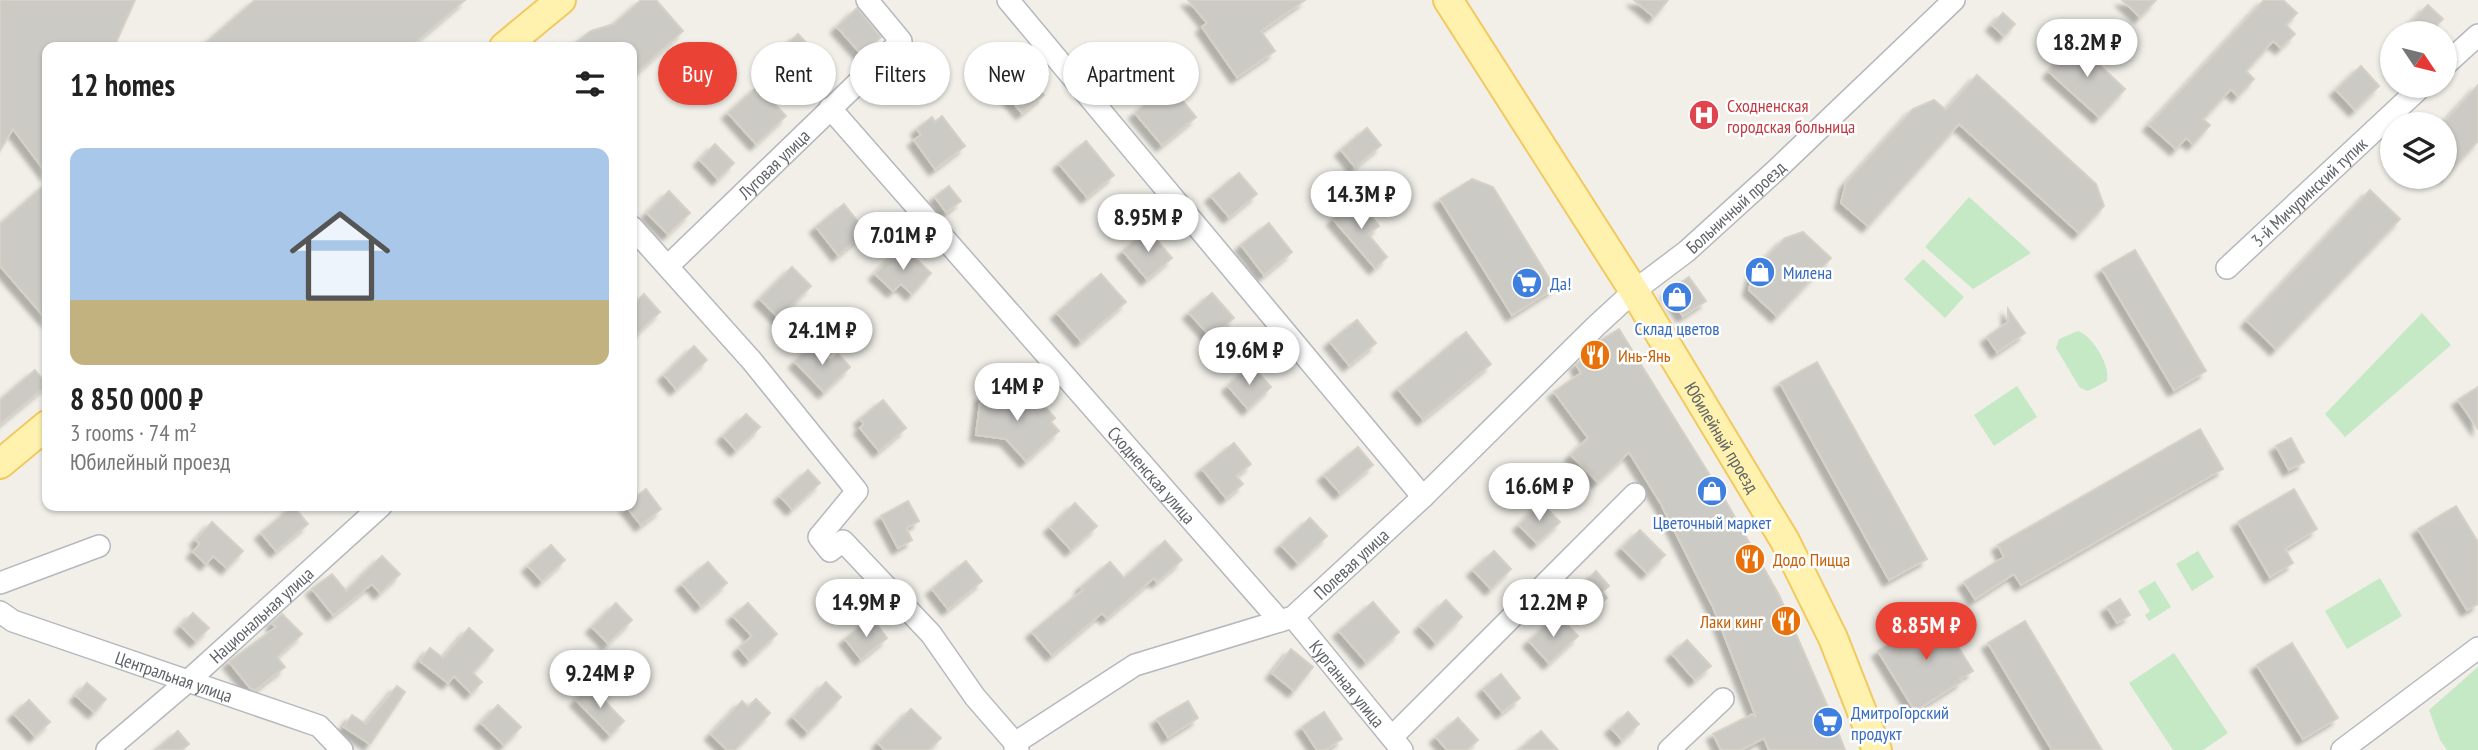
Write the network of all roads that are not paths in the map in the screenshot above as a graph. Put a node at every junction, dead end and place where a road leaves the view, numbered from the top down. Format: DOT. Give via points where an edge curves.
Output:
graph roads {
  1 [pos="561,0"];
  2 [pos="867,0"];
  3 [pos="1008,0"];
  4 [pos="1448,0"];
  5 [pos="1954,0"];
  6 [pos="2478,35"];
  7 [pos="510,42"];
  8 [pos="2457,54"];
  9 [pos="2409,98"];
  10 [pos="830,108"];
  11 [pos="637,236"];
  12 [pos="668,266"];
  13 [pos="2227,268"];
  14 [pos="1634,291"];
  15 [pos="42,429"];
  16 [pos="0,464"];
  17 [pos="1635,494"];
  18 [pos="1423,497"];
  19 [pos="376,511"];
  20 [pos="99,546"];
  21 [pos="0,583"];
  22 [pos="0,612"];
  23 [pos="1287,619"];
  24 [pos="2478,648"];
  25 [pos="188,681"];
  26 [pos="1723,699"];
  27 [pos="1397,743"];
  28 [pos="1016,748"];
  29 [pos="107,750"];
  30 [pos="342,750"];
  31 [pos="1668,750"];
  32 [pos="1877,750"];
  33 [pos="2342,750"];
  1 -- 7 [label="main road"];
  2 -- 10 [label="street, Луговая улица" via="901,41"];
  3 -- 18 [label="street"];
  4 -- 14 [label="main road, Юбилейный проезд"];
  5 -- 14 [label="street, Больничный проезд" via="1774,172 1687,251"];
  6 -- 8 [label="street"];
  9 -- 13 [label="street, 3-й Мичуринский тупик"];
  10 -- 12 [label="street, Луговая улица"];
  10 -- 23 [label="street, Сходненская улица"];
  11 -- 12 [label="street"];
  12 -- 28 [label="street" via="857,491 818,537 830,551 843,541 931,634"];
  14 -- 18 [label="street, Полевая улица"];
  14 -- 32 [label="main road, Юбилейный проезд" via="1804,576"];
  15 -- 16 [label="main road"];
  17 -- 27 [label="street"];
  18 -- 23 [label="street, Полевая улица"];
  19 -- 25 [label="street, Национальная улица"];
  20 -- 21 [label="street"];
  22 -- 25 [label="street, Центральная улица" via="13,621"];
  23 -- 27 [label="street, Курганная улица"];
  23 -- 28 [label="street, Полевая улица" via="1135,665"];
  24 -- 33 [label="street"];
  25 -- 29 [label="street, Национальная улица"];
  25 -- 30 [label="street, Центральная улица" via="319,726"];
  26 -- 31 [label="street"];
}
